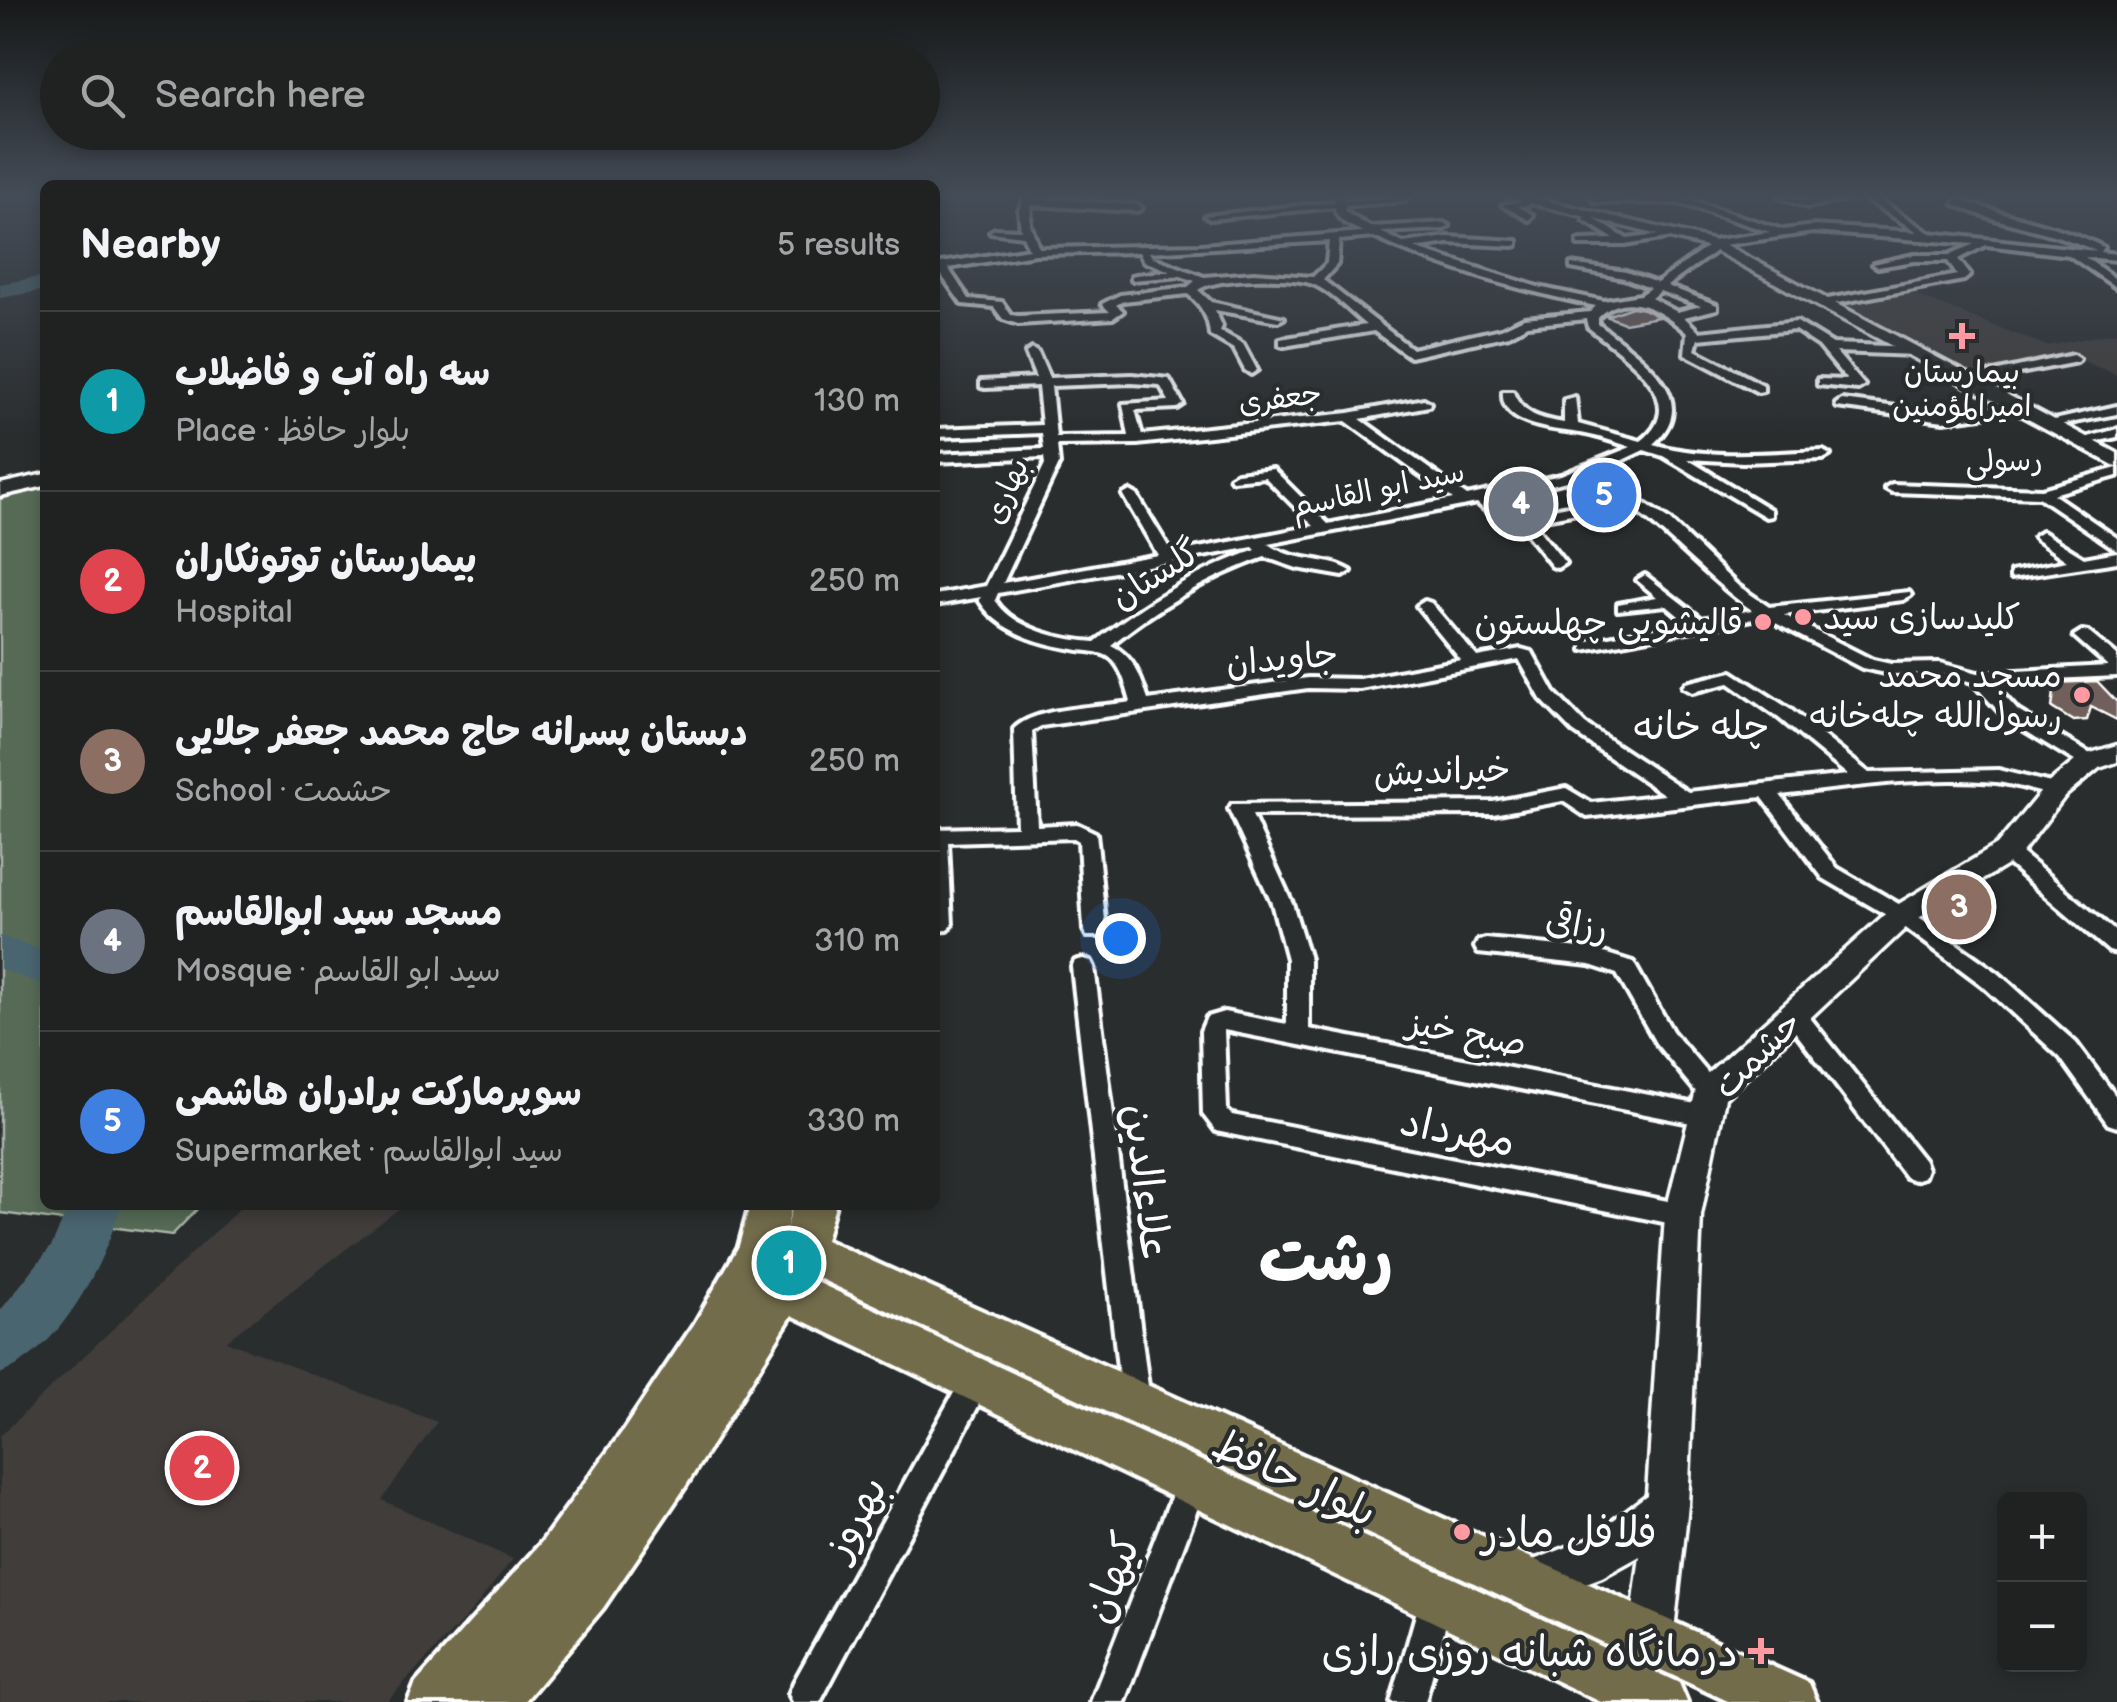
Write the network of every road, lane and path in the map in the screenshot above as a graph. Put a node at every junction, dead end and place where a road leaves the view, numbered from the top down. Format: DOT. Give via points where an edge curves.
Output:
graph roads {
  1 [pos="946,276"];
  2 [pos="1151,276"];
  3 [pos="1193,276"];
  4 [pos="1249,276"];
  5 [pos="1261,276"];
  6 [pos="1320,276"];
  7 [pos="1456,276"];
  8 [pos="1490,276"];
  9 [pos="1626,276"];
  10 [pos="1671,276"];
  11 [pos="1776,276"];
  12 [pos="1962,276"];
  13 [pos="1136,278"];
  14 [pos="1203,280"];
  15 [pos="1316,280"];
  16 [pos="1454,281"];
  17 [pos="1657,287"];
  18 [pos="1191,290"];
  19 [pos="1643,298"];
  20 [pos="1826,302"];
  21 [pos="1207,305"];
  22 [pos="1599,310"];
  23 [pos="1675,316"];
  24 [pos="1278,318"];
  25 [pos="1375,327"];
  26 [pos="1691,336"];
  27 [pos="1284,342"];
  28 [pos="1825,346"];
  29 [pos="1916,351"];
  30 [pos="1032,353"];
  31 [pos="2073,359"];
  32 [pos="1251,370"];
  33 [pos="1967,379"];
  34 [pos="1044,382"];
  35 [pos="1822,382"];
  36 [pos="986,384"];
  37 [pos="1758,388"];
  38 [pos="1508,396"];
  39 [pos="1570,400"];
  40 [pos="1424,403"];
  41 [pos="1842,404"];
  42 [pos="2019,407"];
  43 [pos="2117,410"];
  44 [pos="1348,417"];
  45 [pos="2048,423"];
  46 [pos="1572,427"];
  47 [pos="940,433"];
  48 [pos="2117,433"];
  49 [pos="1137,440"];
  50 [pos="1050,441"];
  51 [pos="2081,441"];
  52 [pos="1641,444"];
  53 [pos="1668,454"];
  54 [pos="1824,454"];
  55 [pos="940,457"];
  56 [pos="2116,462"];
  57 [pos="1587,470"];
  58 [pos="1237,477"];
  59 [pos="40,481"];
  60 [pos="1892,488"];
  61 [pos="0,490"];
  62 [pos="2042,493"];
  63 [pos="1130,495"];
  64 [pos="1470,498"];
  65 [pos="1628,499"];
  66 [pos="1766,513"];
  67 [pos="1516,520"];
  68 [pos="1325,529"];
  69 [pos="2042,537"];
  70 [pos="2117,545"];
  71 [pos="1260,546"];
  72 [pos="2117,557"];
  73 [pos="1167,558"];
  74 [pos="1557,564"];
  75 [pos="2080,564"];
  76 [pos="1343,570"];
  77 [pos="2017,575"];
  78 [pos="1645,580"];
  79 [pos="992,590"];
  80 [pos="1902,595"];
  81 [pos="940,599"];
  82 [pos="1670,600"];
  83 [pos="1424,606"];
  84 [pos="1624,608"];
  85 [pos="1766,612"];
  86 [pos="1697,624"];
  87 [pos="2082,636"];
  88 [pos="1589,646"];
  89 [pos="1099,647"];
  90 [pos="1473,663"];
  91 [pos="2117,668"];
  92 [pos="1978,678"];
  93 [pos="1692,687"];
  94 [pos="1142,708"];
  95 [pos="2104,757"];
  96 [pos="1865,779"];
  97 [pos="2056,790"];
  98 [pos="1768,792"];
  99 [pos="1686,800"];
  100 [pos="1027,833"];
  101 [pos="940,836"];
  102 [pos="2007,852"];
  103 [pos="940,907"];
  104 [pos="1902,915"];
  105 [pos="941,925"];
  106 [pos="1095,930"];
  107 [pos="2117,945"];
  108 [pos="1486,947"];
  109 [pos="1083,967"];
  110 [pos="1795,1016"];
  111 [pos="1298,1034"];
  112 [pos="1708,1104"];
  113 [pos="2117,1116"];
  114 [pos="1218,1121"];
  115 [pos="1915,1169"];
  116 [pos="774,1210"];
  117 [pos="1683,1215"];
  118 [pos="789,1249"];
  119 [pos="976,1381"];
  120 [pos="1136,1404"];
  121 [pos="1192,1482"];
  122 [pos="1666,1505"];
  123 [pos="1528,1584"];
  124 [pos="1437,1597"];
  125 [pos="1651,1639"];
  126 [pos="806,1694"];
  127 [pos="1646,1699"];
  128 [pos="435,1702"];
  129 [pos="489,1702"];
  130 [pos="1108,1702"];
  131 [pos="1408,1702"];
  132 [pos="1790,1702"];
  1 -- 18 [label="street" via="966,302 998,304 1007,318 1038,321 1113,315 1117,311 1108,304 1120,298"];
  2 -- 13 [label="street"];
  3 -- 14 [label="street"];
  4 -- 14 [label="street"];
  5 -- 15 [label="street"];
  6 -- 15 [label="street"];
  7 -- 16 [label="street"];
  8 -- 22 [label="street"];
  9 -- 17 [label="street"];
  10 -- 17 [label="street"];
  11 -- 20 [label="main road"];
  12 -- 20 [label="street"];
  14 -- 18 [label="street"];
  15 -- 25 [label="street"];
  17 -- 19 [label="street"];
  17 -- 23 [label="street" via="1713,307"];
  18 -- 21 [label="street"];
  19 -- 22 [label="street"];
  19 -- 23 [label="street"];
  20 -- 29 [label="main road"];
  21 -- 24 [label="street"];
  21 -- 32 [label="street" via="1214,332 1239,347"];
  22 -- 25 [label="street" via="1410,353"];
  22 -- 52 [label="street" via="1592,325 1638,356 1662,394 1663,422"];
  23 -- 26 [label="street"];
  25 -- 27 [label="street"];
  26 -- 28 [label="street" via="1801,326"];
  26 -- 37 [label="street" via="1688,351"];
  28 -- 29 [label="street"];
  28 -- 35 [label="street" via="1858,384"];
  29 -- 33 [label="main road"];
  30 -- 34 [label="street, بهاری"];
  31 -- 33 [label="street"];
  33 -- 42 [label="main road"];
  34 -- 36 [label="street"];
  34 -- 49 [label="street" via="1165,382 1177,404 1128,407"];
  34 -- 50 [label="street, بهاری"];
  38 -- 46 [label="street" via="1532,422"];
  39 -- 46 [label="street"];
  40 -- 44 [label="street"];
  41 -- 42 [label="street" via="1944,417"];
  42 -- 45 [label="main road"];
  43 -- 45 [label="street"];
  44 -- 49 [label="street, جعفری"];
  44 -- 64 [label="street, جعفری"];
  45 -- 51 [label="main road"];
  46 -- 52 [label="street"];
  47 -- 50 [label="street"];
  48 -- 51 [label="street"];
  49 -- 50 [label="street, جعفری"];
  50 -- 55 [label="street"];
  50 -- 79 [label="street, بهاری" via="1052,464"];
  51 -- 56 [label="main road"];
  52 -- 53 [label="street"];
  52 -- 57 [label="street, سید ابو القاسم"];
  53 -- 54 [label="street"];
  53 -- 66 [label="street"];
  56 -- 62 [label="street, رسولی"];
  57 -- 64 [label="street, سید ابو القاسم"];
  57 -- 65 [label="street"];
  58 -- 68 [label="street" via="1268,472"];
  59 -- 61 [label="main road"];
  60 -- 62 [label="street, رسولی"];
  62 -- 70 [label="street"];
  63 -- 73 [label="street"];
  64 -- 67 [label="street, جعفری"];
  64 -- 68 [label="street, سید ابو القاسم"];
  65 -- 67 [label="street"];
  65 -- 85 [label="street"];
  67 -- 74 [label="street, جعفری"];
  68 -- 71 [label="street, سید ابو القاسم"];
  69 -- 75 [label="street"];
  71 -- 73 [label="street, سید ابو القاسم"];
  71 -- 76 [label="street"];
  71 -- 89 [label="street, گلستان" via="1152,603"];
  72 -- 75 [label="street"];
  73 -- 79 [label="street, سید ابو القاسم"];
  75 -- 77 [label="street"];
  78 -- 82 [label="street"];
  79 -- 81 [label="street, سید ابو القاسم"];
  79 -- 89 [label="street" via="990,608 1008,622 1082,648"];
  80 -- 85 [label="street"];
  82 -- 84 [label="street"];
  82 -- 86 [label="street"];
  83 -- 90 [label="street"];
  85 -- 86 [label="street"];
  85 -- 92 [label="street" via="1868,664 1940,668"];
  86 -- 88 [label="street"];
  87 -- 91 [label="street"];
  89 -- 94 [label="street, گلستان" via="1124,660"];
  90 -- 94 [label="street, جاویدان" via="1360,684 1308,683"];
  90 -- 99 [label="street, جاویدان" via="1526,656 1547,696 1579,728"];
  91 -- 92 [label="street"];
  92 -- 95 [label="street" via="2012,715"];
  93 -- 96 [label="street" via="1732,677"];
  94 -- 100 [label="street, جاویدان" via="1036,721 1023,729"];
  95 -- 97 [label="main road, حشمت"];
  96 -- 97 [label="street, خیراندیش" via="1998,776"];
  96 -- 98 [label="street, خیراندیش"];
  97 -- 102 [label="main road, حشمت"];
  98 -- 99 [label="street, خیراندیش"];
  98 -- 104 [label="street" via="1830,873"];
  99 -- 111 [label="street, خیراندیش" via="1586,810 1566,794 1492,808 1239,809 1282,903 1298,958"];
  100 -- 101 [label="street"];
  100 -- 106 [label="street" via="1077,831 1089,838"];
  102 -- 104 [label="main road, حشمت"];
  102 -- 107 [label="street"];
  103 -- 105 [label="street"];
  104 -- 110 [label="main road, حشمت"];
  104 -- 113 [label="street" via="1990,978 2068,1050"];
  108 -- 112 [label="street, رزاقی" via="1591,957 1625,968"];
  109 -- 120 [label="street, علاءالدین"];
  110 -- 112 [label="main road, حشمت"];
  110 -- 115 [label="street"];
  111 -- 112 [label="street, صبح خیز"];
  111 -- 114 [label="street, صبح خیز" via="1215,1023"];
  112 -- 117 [label="main road, حشمت"];
  114 -- 117 [label="street, مهرداد"];
  116 -- 118 [label="main road"];
  117 -- 122 [label="main road, حشمت"];
  118 -- 119 [label="main road, بلوار حافظ"];
  118 -- 120 [label="main road, بلوار حافظ"];
  118 -- 128 [label="main road" via="701,1354 559,1561"];
  118 -- 129 [label="main road" via="585,1590"];
  119 -- 121 [label="main road, بلوار حافظ"];
  119 -- 126 [label="street, بهروز"];
  120 -- 123 [label="main road, بلوار حافظ"];
  121 -- 124 [label="main road, بلوار حافظ"];
  121 -- 130 [label="street, کیهان"];
  122 -- 123 [label="main road" via="1603,1557"];
  122 -- 125 [label="main road, حشمت"];
  123 -- 125 [label="main road, بلوار حافظ"];
  124 -- 127 [label="main road, بلوار حافظ"];
  124 -- 131 [label="street"];
  125 -- 127 [label="main road"];
  125 -- 132 [label="main road, بلوار حافظ"];
}
